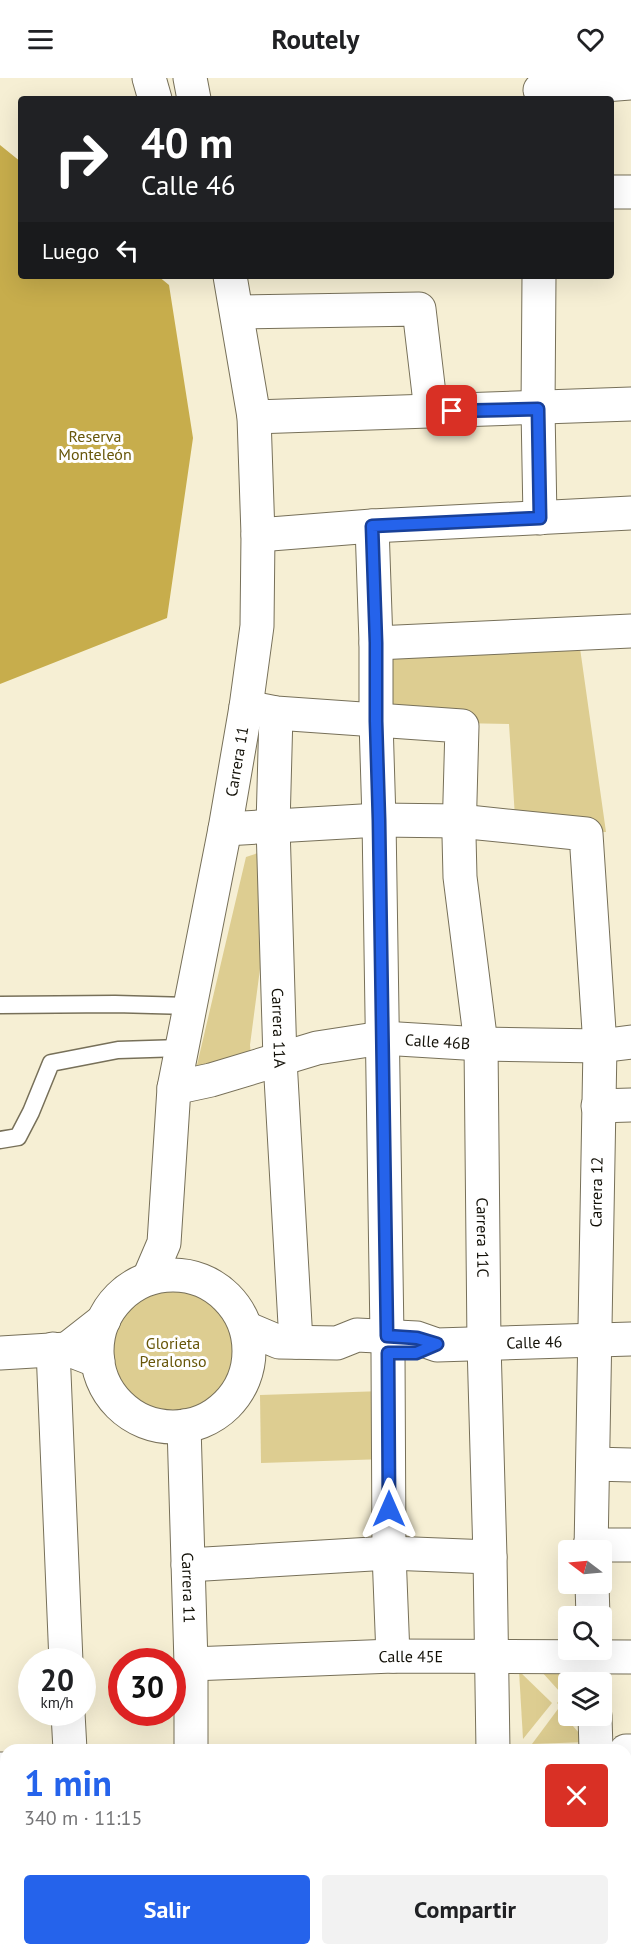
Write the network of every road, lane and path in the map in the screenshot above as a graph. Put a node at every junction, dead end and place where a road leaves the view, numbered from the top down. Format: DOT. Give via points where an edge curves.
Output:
graph roads {
  1 [pos="149,78"];
  2 [pos="190,78"];
  3 [pos="625,82"];
  4 [pos="540,89"];
  5 [pos="154,96"];
  6 [pos="193,96"];
  7 [pos="614,192"];
  8 [pos="631,192"];
  9 [pos="231,279"];
  10 [pos="539,279"];
  11 [pos="237,312"];
  12 [pos="631,404"];
  13 [pos="538,409"];
  14 [pos="430,411"];
  15 [pos="254,417"];
  16 [pos="631,513"];
  17 [pos="540,518"];
  18 [pos="372,526"];
  19 [pos="258,535"];
  20 [pos="631,631"];
  21 [pos="376,643"];
  22 [pos="261,710"];
  23 [pos="376,721"];
  24 [pos="379,820"];
  25 [pos="459,821"];
  26 [pos="273,826"];
  27 [pos="225,829"];
  28 [pos="0,1005"];
  29 [pos="189,1006"];
  30 [pos="382,1038"];
  31 [pos="481,1044"];
  32 [pos="615,1044"];
  33 [pos="181,1048"];
  34 [pos="280,1060"];
  35 [pos="174,1088"];
  36 [pos="631,1105"];
  37 [pos="598,1106"];
  38 [pos="0,1140"];
  39 [pos="165,1277"];
  40 [pos="104,1320"];
  41 [pos="246,1328"];
  42 [pos="631,1340"];
  43 [pos="593,1341"];
  44 [pos="287,1342"];
  45 [pos="484,1344"];
  46 [pos="388,1345"];
  47 [pos="60,1349"];
  48 [pos="0,1353"];
  49 [pos="98,1361"];
  50 [pos="248,1364"];
  51 [pos="184,1426"];
  52 [pos="593,1464"];
  53 [pos="631,1465"];
  54 [pos="590,1540"];
  55 [pos="631,1545"];
  56 [pos="612,1546"];
  57 [pos="389,1553"];
  58 [pos="490,1557"];
  59 [pos="188,1565"];
  60 [pos="66,1648"];
  61 [pos="491,1655"];
  62 [pos="393,1656"];
  63 [pos="631,1657"];
  64 [pos="595,1663"];
  65 [pos="191,1664"];
  66 [pos="69,1726"];
  67 [pos="595,1726"];
  68 [pos="70,1744"];
  69 [pos="191,1744"];
  70 [pos="493,1744"];
  71 [pos="596,1744"];
  1 -- 5 [label="street"];
  2 -- 6 [label="street"];
  3 -- 4 [label="street"];
  7 -- 8 [label="street"];
  9 -- 11 [label="street, Carrera 11"];
  10 -- 13 [label="street"];
  11 -- 14 [label="street" via="419,309"];
  11 -- 15 [label="street, Carrera 11"];
  12 -- 13 [label="street"];
  13 -- 14 [label="street"];
  13 -- 17 [label="street"];
  14 -- 15 [label="street"];
  15 -- 19 [label="street, Carrera 11"];
  16 -- 17 [label="street"];
  17 -- 18 [label="street"];
  18 -- 19 [label="street"];
  18 -- 21 [label="street"];
  19 -- 22 [label="street, Carrera 11"];
  20 -- 21 [label="street"];
  21 -- 23 [label="street"];
  22 -- 23 [label="street"];
  22 -- 26 [label="street, Carrera 11A"];
  22 -- 27 [label="street, Carrera 11"];
  23 -- 24 [label="street"];
  23 -- 25 [label="street, Carrera 11C" via="462,726"];
  24 -- 25 [label="street"];
  24 -- 26 [label="street"];
  24 -- 30 [label="street"];
  25 -- 31 [label="street, Carrera 11C" via="460,878"];
  25 -- 32 [label="street, Carrera 12" via="586,834"];
  26 -- 27 [label="street"];
  26 -- 34 [label="street, Carrera 11A"];
  27 -- 29 [label="street, Carrera 11"];
  28 -- 29 [label="lane"];
  29 -- 33 [label="street, Carrera 11"];
  30 -- 31 [label="street, Calle 46B"];
  30 -- 34 [label="street, Calle 46B" via="317,1048"];
  30 -- 46 [label="street"];
  31 -- 32 [label="street, Calle 46B"];
  31 -- 45 [label="street, Carrera 11C"];
  32 -- 37 [label="street, Carrera 12"];
  33 -- 35 [label="street, Carrera 11"];
  33 -- 38 [label="lane" via="118,1050 51,1062 18,1137"];
  34 -- 35 [label="street, Calle 46B"];
  34 -- 44 [label="street, Carrera 11A"];
  35 -- 39 [label="street, Carrera 11"];
  36 -- 37 [label="street"];
  37 -- 43 [label="street, Carrera 12"];
  39 -- 40 [label="street" via="122,1294"];
  39 -- 41 [label="street" via="202,1280 236,1308"];
  40 -- 47 [label="street"];
  40 -- 49 [label="street" via="98,1340"];
  41 -- 44 [label="street, Calle 46"];
  41 -- 50 [label="street"];
  42 -- 43 [label="street, Calle 46"];
  43 -- 45 [label="street, Calle 46"];
  43 -- 52 [label="street, Carrera 12"];
  44 -- 46 [label="street, Calle 46" via="337,1343 357,1335"];
  44 -- 50 [label="street"];
  45 -- 46 [label="street, Calle 46" via="437,1344 417,1338"];
  45 -- 58 [label="street, Carrera 11C"];
  46 -- 57 [label="street"];
  47 -- 48 [label="street"];
  47 -- 49 [label="street"];
  47 -- 60 [label="street"];
  49 -- 51 [label="street" via="107,1389 119,1406 154,1425"];
  50 -- 51 [label="street" via="241,1386 226,1406 207,1419"];
  51 -- 59 [label="street, Carrera 11"];
  52 -- 53 [label="street"];
  52 -- 54 [label="street, Carrera 12"];
  55 -- 56 [label="street"];
  57 -- 58 [label="street"];
  57 -- 59 [label="street"];
  57 -- 62 [label="street"];
  58 -- 61 [label="street, Carrera 11C"];
  59 -- 65 [label="street, Carrera 11"];
  61 -- 62 [label="street, Calle 45E"];
  61 -- 64 [label="street, Calle 45E"];
  61 -- 70 [label="street, Carrera 11C"];
  62 -- 65 [label="street, Calle 45E"];
  63 -- 64 [label="street, Calle 45E"];
  65 -- 69 [label="street, Carrera 11"];
  66 -- 68 [label="street"];
  67 -- 71 [label="street"];
}
